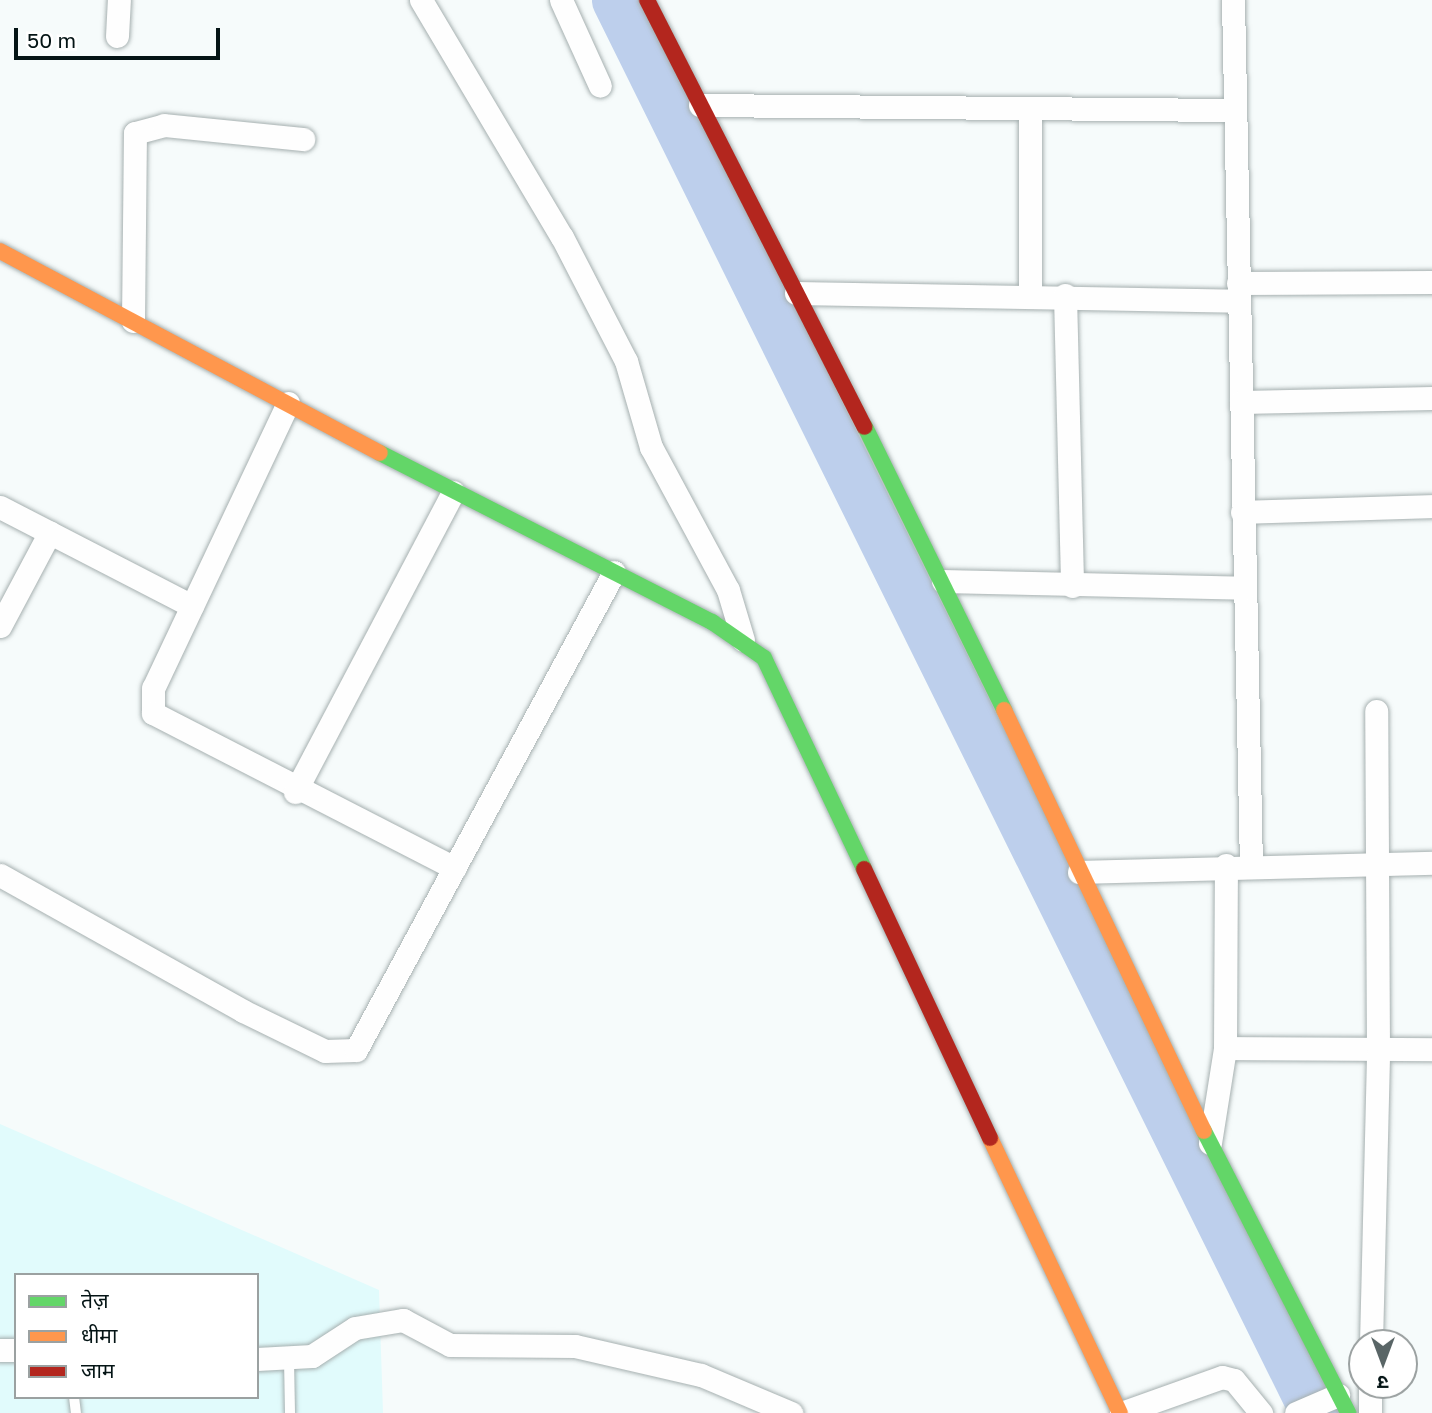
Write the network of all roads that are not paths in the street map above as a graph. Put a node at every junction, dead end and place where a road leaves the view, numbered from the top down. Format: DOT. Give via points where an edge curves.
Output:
graph roads {
  1 [pos="118,0"];
  2 [pos="421,0"];
  3 [pos="561,0"];
  4 [pos="647,0"];
  5 [pos="1233,0"];
  6 [pos="117,36"];
  7 [pos="600,86"];
  8 [pos="700,104"];
  9 [pos="1030,108"];
  10 [pos="1235,110"];
  11 [pos="303,139"];
  12 [pos="0,251"];
  13 [pos="1432,282"];
  14 [pos="1238,292"];
  15 [pos="796,293"];
  16 [pos="1030,295"];
  17 [pos="1065,295"];
  18 [pos="134,321"];
  19 [pos="1432,398"];
  20 [pos="1241,402"];
  21 [pos="288,403"];
  22 [pos="453,492"];
  23 [pos="1432,506"];
  24 [pos="0,507"];
  25 [pos="1242,512"];
  26 [pos="50,532"];
  27 [pos="614,572"];
  28 [pos="943,581"];
  29 [pos="1072,586"];
  30 [pos="1244,588"];
  31 [pos="192,606"];
  32 [pos="0,626"];
  33 [pos="743,640"];
  34 [pos="1376,711"];
  35 [pos="295,792"];
  36 [pos="1380,862"];
  37 [pos="1432,863"];
  38 [pos="1251,864"];
  39 [pos="1226,865"];
  40 [pos="455,868"];
  41 [pos="1079,872"];
  42 [pos="0,875"];
  43 [pos="1225,1048"];
  44 [pos="1378,1049"];
  45 [pos="1432,1049"];
  46 [pos="1210,1143"];
  47 [pos="1371,1329"];
  48 [pos="259,1359"];
  49 [pos="289,1360"];
  50 [pos="1337,1402"];
  51 [pos="290,1413"];
  52 [pos="791,1413"];
  53 [pos="1121,1413"];
  54 [pos="1261,1413"];
  55 [pos="1296,1413"];
  1 -- 6 [label="street"];
  2 -- 33 [label="street" via="495,133 562,237 620,349 651,447 728,590"];
  3 -- 7 [label="street"];
  4 -- 8 [label="street"];
  5 -- 10 [label="street"];
  8 -- 9 [label="street"];
  8 -- 15 [label="street"];
  9 -- 10 [label="street"];
  9 -- 16 [label="street"];
  10 -- 14 [label="street"];
  11 -- 18 [label="street" via="164,125 135,133"];
  12 -- 18 [label="street"];
  13 -- 14 [label="street"];
  14 -- 17 [label="street"];
  14 -- 20 [label="street"];
  15 -- 16 [label="street"];
  15 -- 28 [label="street"];
  16 -- 17 [label="street"];
  17 -- 29 [label="street"];
  18 -- 21 [label="street"];
  19 -- 20 [label="street"];
  20 -- 25 [label="street"];
  21 -- 22 [label="street"];
  21 -- 31 [label="street"];
  22 -- 27 [label="street"];
  22 -- 35 [label="street"];
  23 -- 25 [label="street"];
  24 -- 26 [label="street"];
  25 -- 30 [label="street"];
  26 -- 31 [label="street"];
  26 -- 32 [label="street"];
  27 -- 33 [label="street"];
  27 -- 40 [label="street"];
  28 -- 29 [label="street"];
  28 -- 41 [label="street"];
  29 -- 30 [label="street"];
  30 -- 38 [label="street"];
  31 -- 35 [label="street" via="153,688 153,713"];
  33 -- 53 [label="street" via="780,686 955,1074"];
  34 -- 36 [label="street"];
  35 -- 40 [label="street"];
  36 -- 37 [label="street"];
  36 -- 38 [label="street"];
  36 -- 44 [label="street"];
  38 -- 39 [label="street"];
  39 -- 41 [label="street"];
  39 -- 43 [label="street"];
  40 -- 42 [label="street" via="367,1038 341,1055 148,961"];
  41 -- 46 [label="street"];
  43 -- 44 [label="street"];
  43 -- 46 [label="street"];
  44 -- 45 [label="street"];
  44 -- 47 [label="street"];
  46 -- 50 [label="street"];
  48 -- 49 [label="street"];
  49 -- 51 [label="lane"];
  49 -- 52 [label="street" via="312,1356 355,1328 403,1320 450,1345 575,1346 701,1374"];
  50 -- 55 [label="street"];
  53 -- 54 [label="street" via="1222,1377 1244,1390"];
}
